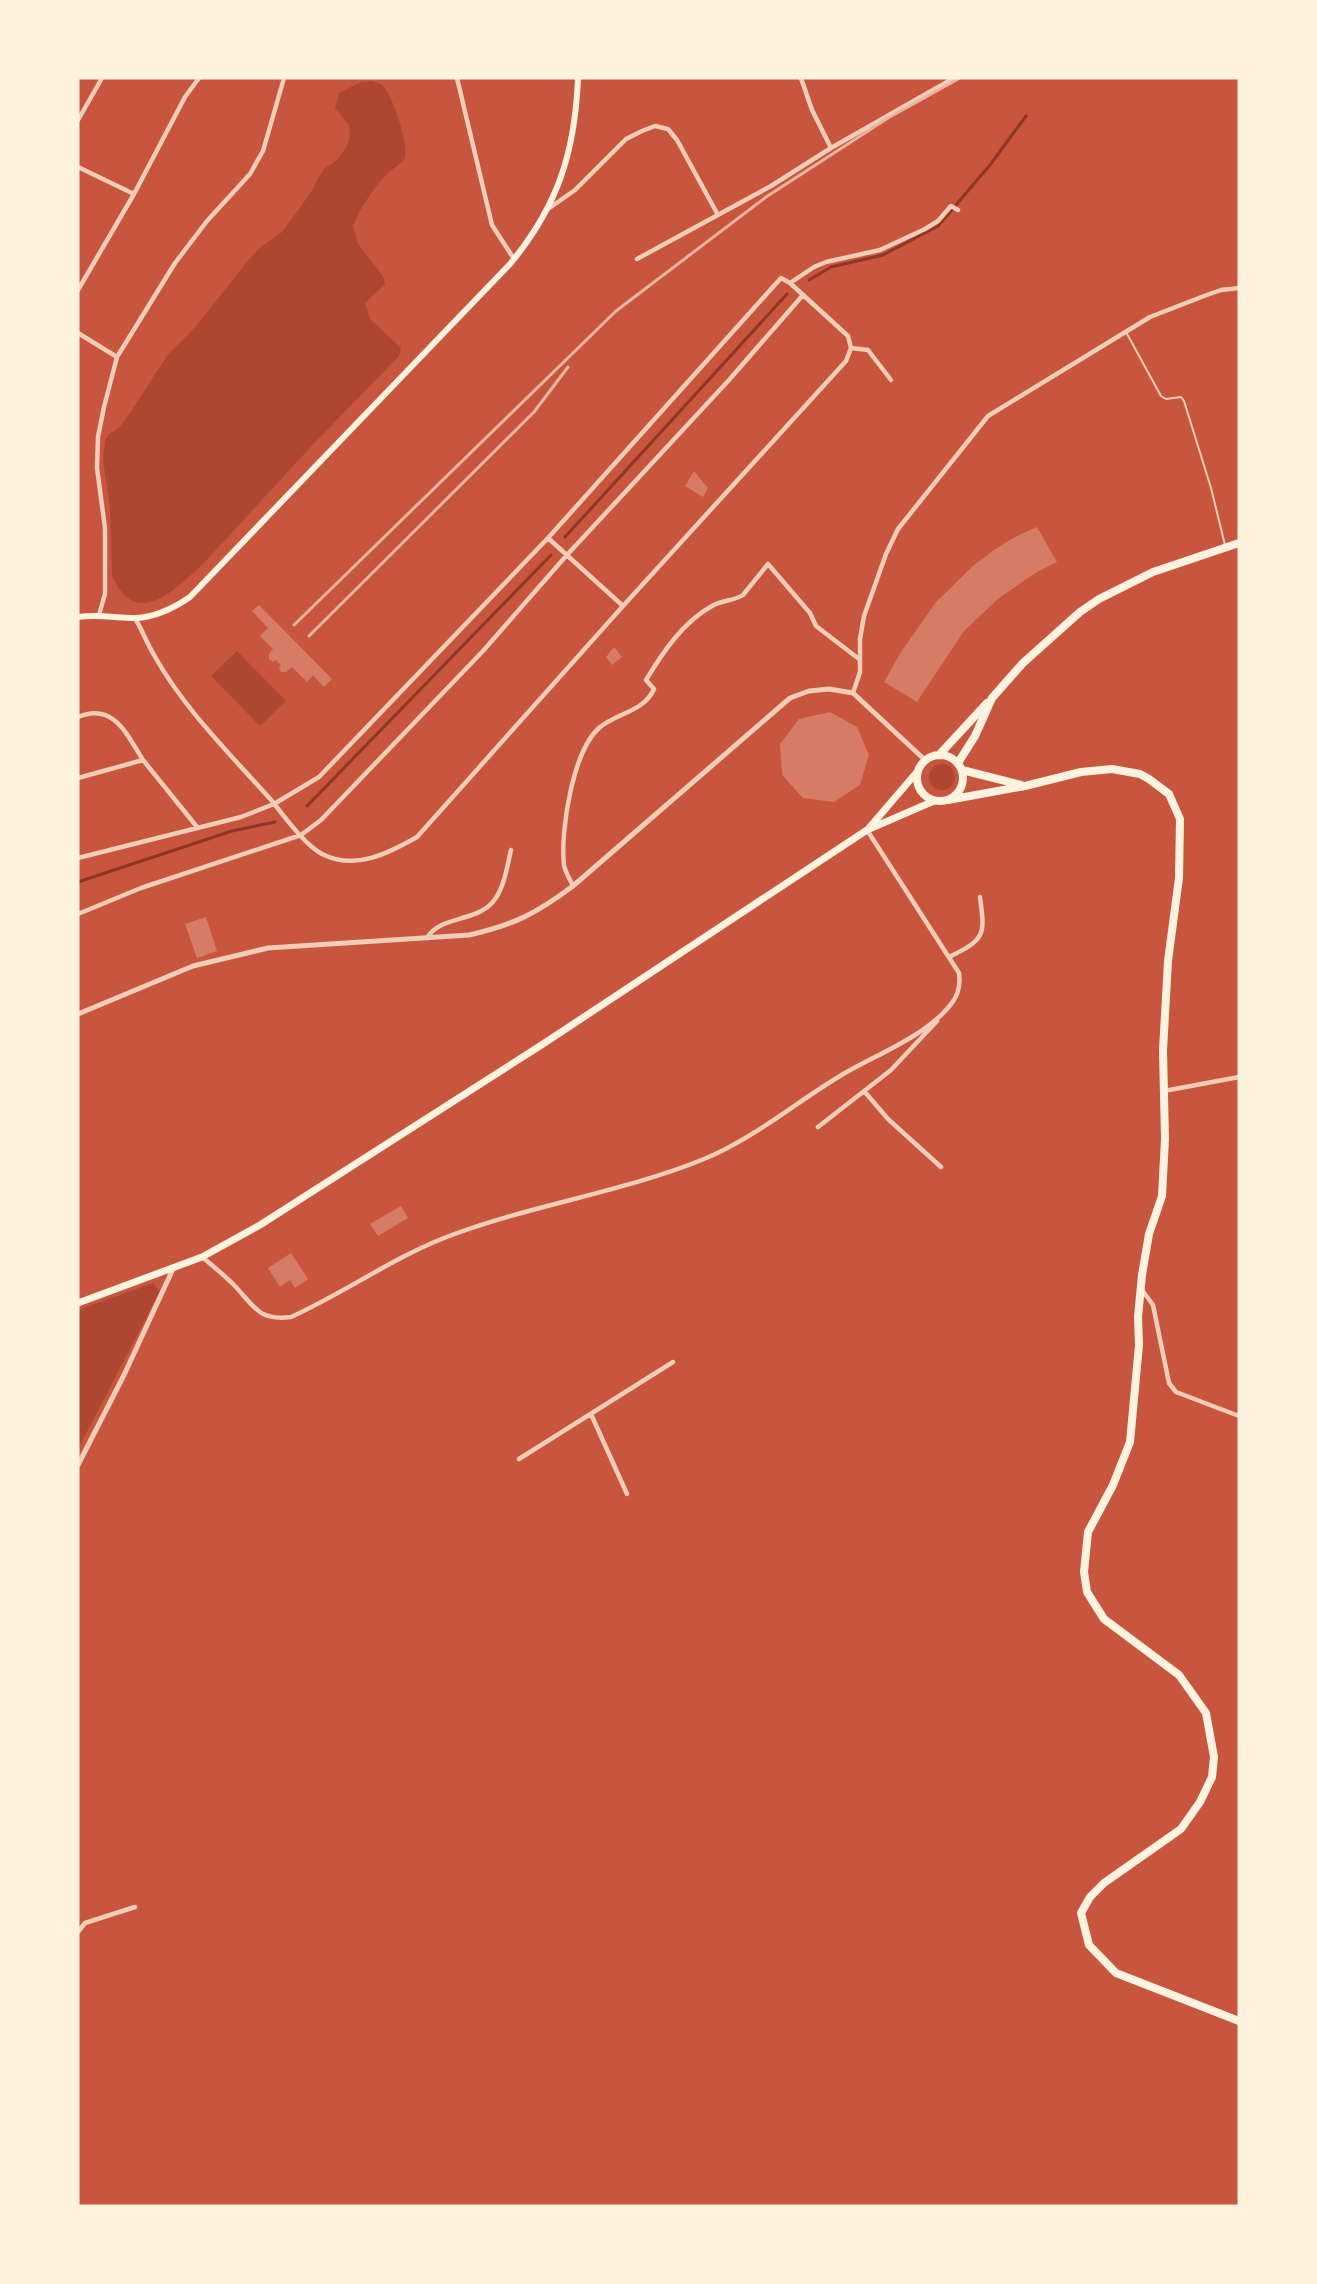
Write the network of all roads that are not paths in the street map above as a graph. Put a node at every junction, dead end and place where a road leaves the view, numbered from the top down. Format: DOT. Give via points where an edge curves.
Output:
graph roads {
  1 [pos="102,78"];
  2 [pos="199,78"];
  3 [pos="285,78"];
  4 [pos="457,78"];
  5 [pos="578,78"];
  6 [pos="801,78"];
  7 [pos="954,78"];
  8 [pos="78,120"];
  9 [pos="831,148"];
  10 [pos="78,167"];
  11 [pos="134,194"];
  12 [pos="548,209"];
  13 [pos="958,210"];
  14 [pos="718,215"];
  15 [pos="514,259"];
  16 [pos="638,259"];
  17 [pos="790,283"];
  18 [pos="1239,288"];
  19 [pos="78,290"];
  20 [pos="803,295"];
  21 [pos="1126,332"];
  22 [pos="78,333"];
  23 [pos="851,348"];
  24 [pos="117,357"];
  25 [pos="891,380"];
  26 [pos="548,538"];
  27 [pos="1239,543"];
  28 [pos="1225,548"];
  29 [pos="566,556"];
  30 [pos="622,606"];
  31 [pos="99,615"];
  32 [pos="78,617"];
  33 [pos="135,618"];
  34 [pos="859,659"];
  35 [pos="853,693"];
  36 [pos="992,698"];
  37 [pos="78,717"];
  38 [pos="939,755"];
  39 [pos="143,760"];
  40 [pos="925,760"];
  41 [pos="960,767"];
  42 [pos="917,772"];
  43 [pos="78,778"];
  44 [pos="1025,786"];
  45 [pos="948,800"];
  46 [pos="934,801"];
  47 [pos="274,804"];
  48 [pos="197,827"];
  49 [pos="867,830"];
  50 [pos="301,835"];
  51 [pos="511,850"];
  52 [pos="78,858"];
  53 [pos="573,886"];
  54 [pos="980,897"];
  55 [pos="78,914"];
  56 [pos="427,938"];
  57 [pos="949,957"];
  58 [pos="946,1010"];
  59 [pos="78,1014"];
  60 [pos="1239,1077"];
  61 [pos="864,1091"];
  62 [pos="1164,1091"];
  63 [pos="818,1127"];
  64 [pos="941,1167"];
  65 [pos="202,1257"];
  66 [pos="173,1269"];
  67 [pos="1140,1287"];
  68 [pos="78,1303"];
  69 [pos="673,1362"];
  70 [pos="591,1414"];
  71 [pos="1239,1416"];
  72 [pos="519,1459"];
  73 [pos="78,1465"];
  74 [pos="627,1494"];
  75 [pos="135,1906"];
  76 [pos="78,1932"];
  77 [pos="1239,2021"];
  1 -- 8 [label="street"];
  2 -- 11 [label="street"];
  3 -- 24 [label="street" via="263,151 250,174 207,221 176,263"];
  4 -- 15 [label="street" via="492,225"];
  5 -- 12 [label="main road" via="572,140"];
  6 -- 9 [label="street"];
  7 -- 9 [label="street"];
  9 -- 14 [label="street"];
  10 -- 11 [label="street"];
  11 -- 19 [label="street"];
  12 -- 14 [label="street" via="575,190 626,139 655,126 668,129 678,140"];
  12 -- 15 [label="main road"];
  13 -- 17 [label="street" via="951,206 926,229 880,250 826,262"];
  14 -- 16 [label="street"];
  15 -- 33 [label="main road" via="198,590 172,608"];
  17 -- 20 [label="street"];
  17 -- 26 [label="street" via="781,278"];
  18 -- 21 [label="street" via="1221,290 1173,307"];
  20 -- 23 [label="street" via="848,336"];
  20 -- 29 [label="street"];
  21 -- 28 [label="lane" via="1161,396 1181,397 1184,401"];
  21 -- 34 [label="street" via="1012,399 979,426 898,529 864,616"];
  22 -- 24 [label="street"];
  23 -- 25 [label="street" via="868,350"];
  23 -- 30 [label="street" via="846,361"];
  24 -- 31 [label="street" via="98,437 97,468 105,539 105,594"];
  26 -- 29 [label="street"];
  26 -- 47 [label="street" via="319,777"];
  27 -- 28 [label="highway"];
  28 -- 36 [label="highway" via="1153,572 1099,599 1040,648"];
  29 -- 30 [label="street"];
  29 -- 50 [label="street" via="442,695 321,820"];
  30 -- 50 [label="street" via="417,837 391,852 346,861 322,854"];
  31 -- 32 [label="main road"];
  31 -- 33 [label="main road"];
  33 -- 47 [label="street" via="154,656 184,699"];
  34 -- 35 [label="street" via="860,672"];
  34 -- 53 [label="street" via="816,626 810,613 768,564 743,595 715,604 699,615 664,651 646,680 654,689 650,699 600,727 590,738 565,817 564,867"];
  35 -- 40 [label="street"];
  35 -- 53 [label="street" via="829,689 790,698"];
  36 -- 38 [label="highway"];
  36 -- 41 [label="highway"];
  37 -- 39 [label="street" via="104,714 117,722"];
  38 -- 40 [label="highway"];
  38 -- 41 [label="highway" via="946,755"];
  39 -- 43 [label="street"];
  39 -- 48 [label="street"];
  40 -- 42 [label="highway"];
  41 -- 44 [label="highway"];
  41 -- 45 [label="highway" via="960,790"];
  42 -- 46 [label="highway" via="918,787"];
  42 -- 49 [label="main road"];
  44 -- 45 [label="highway"];
  44 -- 62 [label="highway" via="1081,772 1112,769 1140,774 1169,794 1180,819 1181,848 1168,961"];
  45 -- 46 [label="highway"];
  46 -- 49 [label="main road"];
  47 -- 48 [label="street" via="242,817"];
  47 -- 50 [label="street"];
  48 -- 52 [label="street"];
  49 -- 57 [label="street"];
  49 -- 65 [label="main road" via="332,1180"];
  50 -- 55 [label="street" via="141,888"];
  51 -- 56 [label="street" via="501,889 492,903 433,929"];
  53 -- 56 [label="street" via="521,920 496,929"];
  54 -- 57 [label="street" via="984,925 981,936"];
  56 -- 59 [label="street" via="268,948 193,966"];
  57 -- 58 [label="street" via="961,985"];
  58 -- 61 [label="street" via="905,1056"];
  58 -- 65 [label="street" via="928,1026 707,1158 443,1238 291,1317 274,1319 257,1312"];
  60 -- 62 [label="street"];
  61 -- 63 [label="street"];
  61 -- 64 [label="street" via="888,1119"];
  62 -- 67 [label="highway" via="1162,1196 1149,1234"];
  65 -- 66 [label="main road"];
  66 -- 68 [label="main road"];
  66 -- 73 [label="street"];
  67 -- 71 [label="street" via="1153,1305 1168,1383 1176,1392"];
  67 -- 77 [label="highway" via="1130,1442 1088,1532 1084,1572 1087,1592 1104,1619 1179,1675 1206,1713 1214,1757 1212,1777 1181,1828 1104,1883 1081,1913 1089,1946 1116,1973"];
  69 -- 70 [label="street"];
  70 -- 72 [label="street"];
  70 -- 74 [label="street"];
  75 -- 76 [label="street" via="85,1923"];
}
